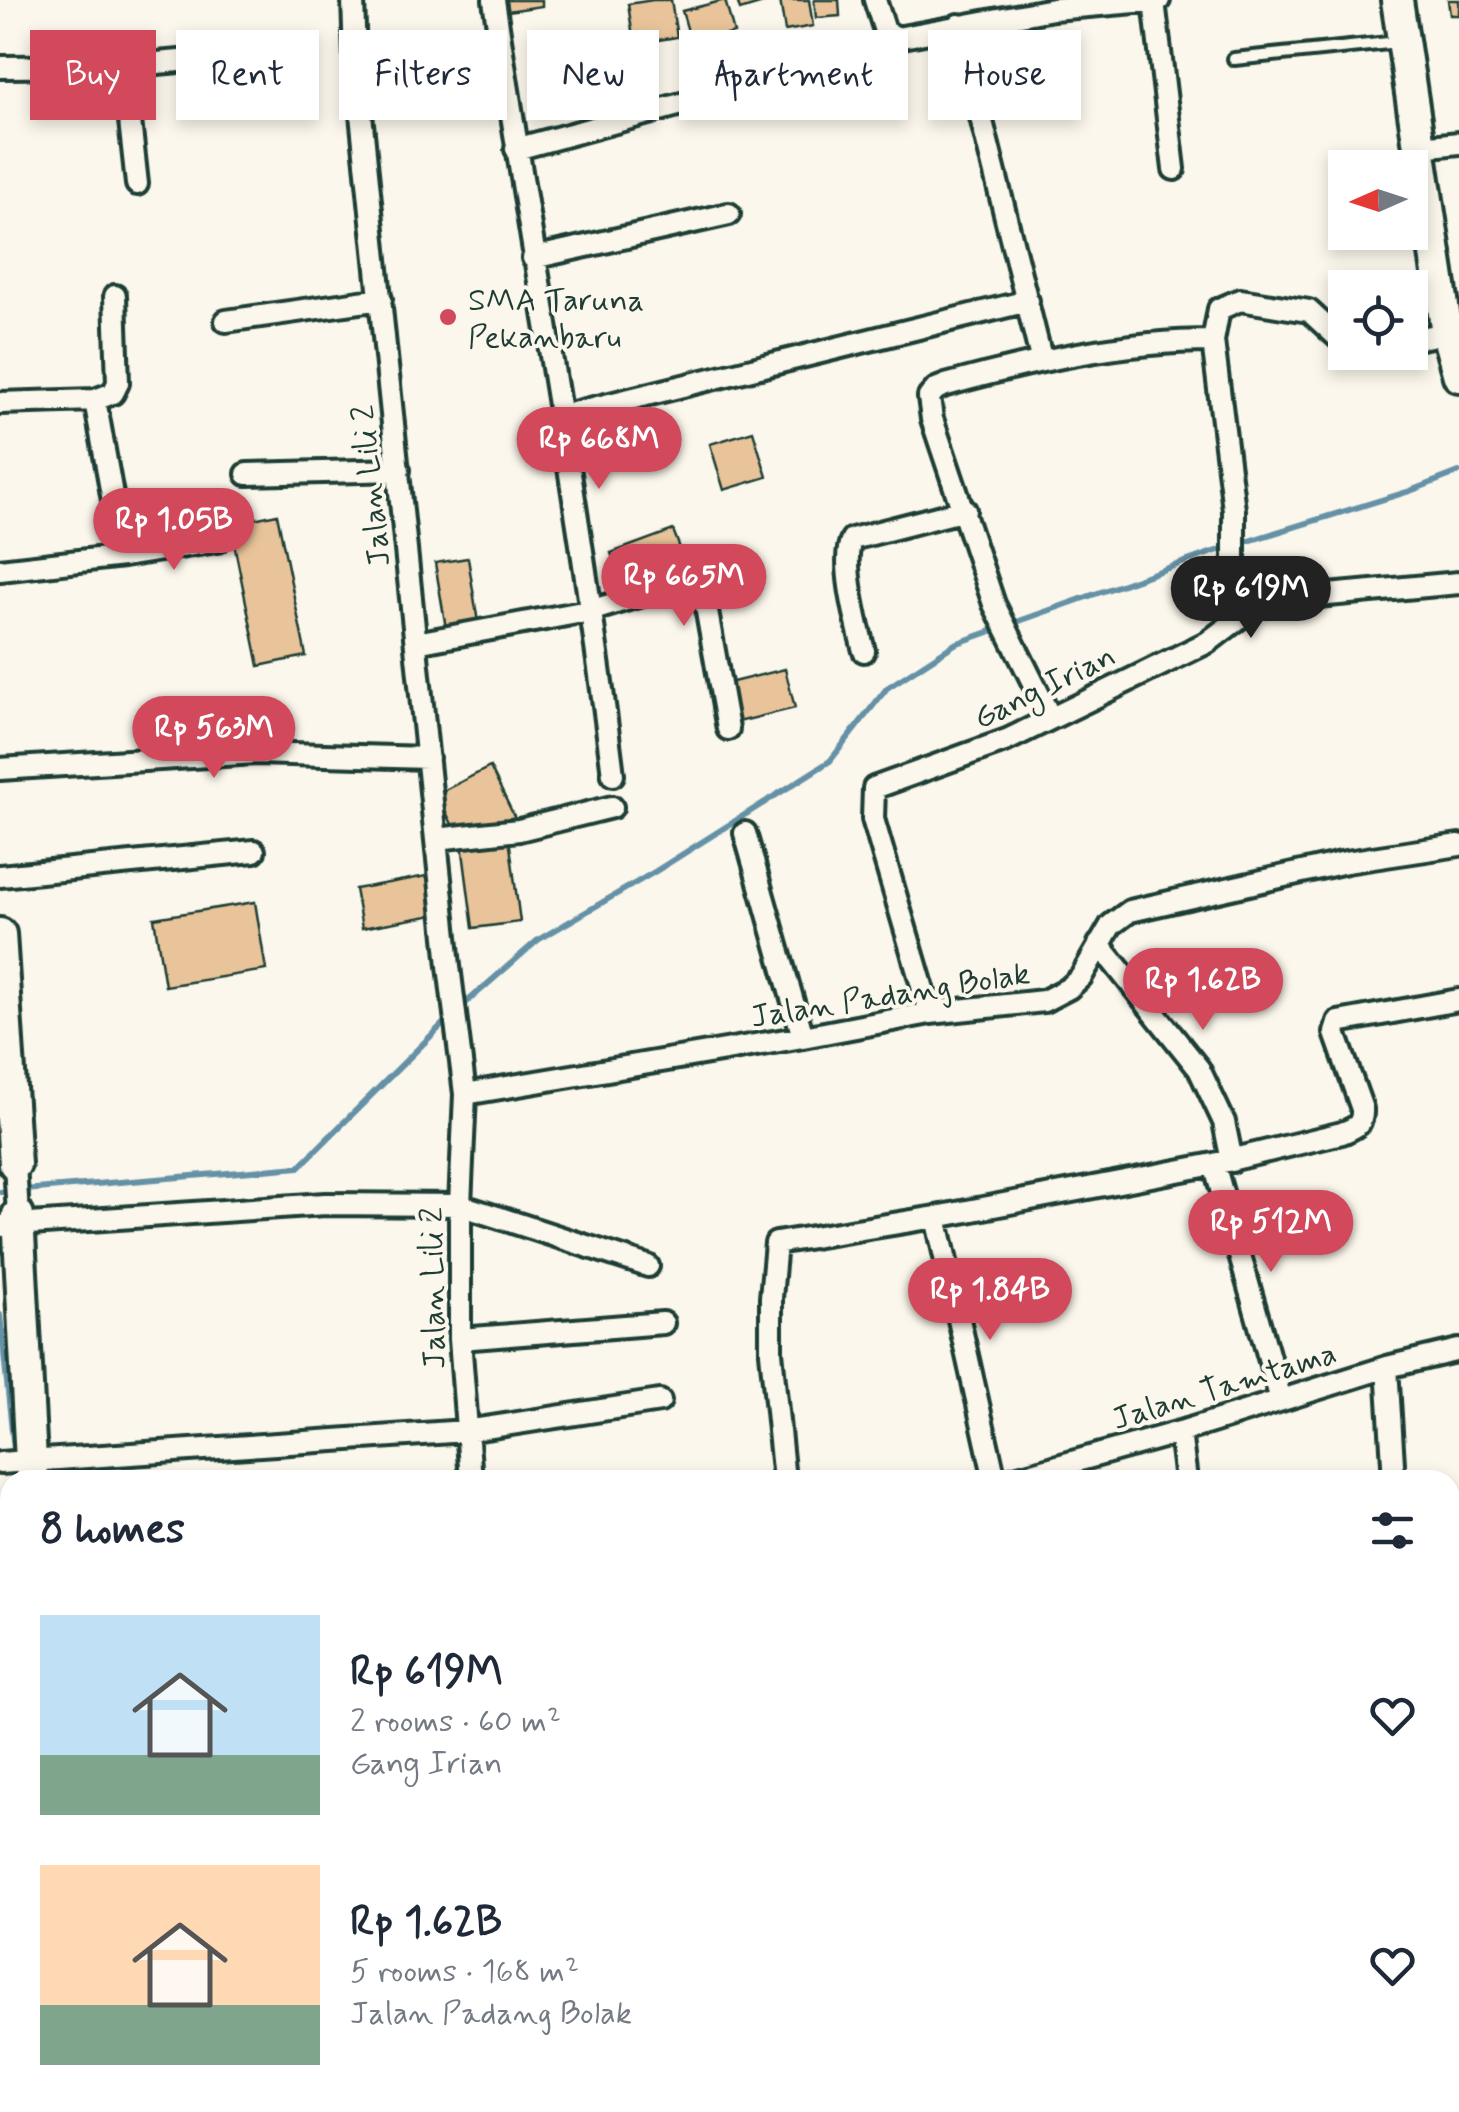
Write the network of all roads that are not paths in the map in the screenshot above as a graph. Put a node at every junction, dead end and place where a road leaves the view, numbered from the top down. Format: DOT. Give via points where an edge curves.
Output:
graph roads {
  1 [pos="353,0"];
  2 [pos="494,0"];
  3 [pos="875,0"];
  4 [pos="1156,0"];
  5 [pos="1397,0"];
  6 [pos="958,25"];
  7 [pos="886,30"];
  8 [pos="908,36"];
  9 [pos="1404,42"];
  10 [pos="1234,59"];
  11 [pos="0,68"];
  12 [pos="30,68"];
  13 [pos="679,104"];
  14 [pos="130,120"];
  15 [pos="1459,143"];
  16 [pos="1421,147"];
  17 [pos="516,148"];
  18 [pos="1174,169"];
  19 [pos="138,184"];
  20 [pos="729,214"];
  21 [pos="532,258"];
  22 [pos="115,296"];
  23 [pos="380,299"];
  24 [pos="1028,301"];
  25 [pos="226,321"];
  26 [pos="1328,328"];
  27 [pos="1447,333"];
  28 [pos="1428,337"];
  29 [pos="1213,341"];
  30 [pos="1041,358"];
  31 [pos="1459,376"];
  32 [pos="95,400"];
  33 [pos="0,403"];
  34 [pos="561,416"];
  35 [pos="399,470"];
  36 [pos="247,474"];
  37 [pos="965,510"];
  38 [pos="217,541"];
  39 [pos="123,556"];
  40 [pos="0,570"];
  41 [pos="1459,583"];
  42 [pos="1255,606"];
  43 [pos="593,610"];
  44 [pos="416,643"];
  45 [pos="864,651"];
  46 [pos="1050,717"];
  47 [pos="728,729"];
  48 [pos="428,758"];
  49 [pos="0,769"];
  50 [pos="613,775"];
  51 [pos="612,807"];
  52 [pos="745,834"];
  53 [pos="436,840"];
  54 [pos="1459,845"];
  55 [pos="254,851"];
  56 [pos="0,876"];
  57 [pos="0,934"];
  58 [pos="1099,944"];
  59 [pos="1459,1000"];
  60 [pos="930,1013"];
  61 [pos="803,1038"];
  62 [pos="465,1094"];
  63 [pos="1223,1162"];
  64 [pos="15,1164"];
  65 [pos="460,1206"];
  66 [pos="936,1217"];
  67 [pos="12,1222"];
  68 [pos="648,1266"];
  69 [pos="663,1323"];
  70 [pos="460,1339"];
  71 [pos="1459,1350"];
  72 [pos="1388,1367"];
  73 [pos="660,1400"];
  74 [pos="1281,1400"];
  75 [pos="466,1431"];
  76 [pos="1180,1432"];
  77 [pos="16,1467"];
  78 [pos="471,1470"];
  79 [pos="783,1470"];
  80 [pos="992,1470"];
  81 [pos="1052,1470"];
  82 [pos="1185,1470"];
  83 [pos="1393,1470"];
  1 -- 23 [label="street, Jalan Lili 2"];
  2 -- 17 [label="street"];
  3 -- 7 [label="street"];
  4 -- 6 [label="street"];
  4 -- 18 [label="street"];
  5 -- 9 [label="street"];
  6 -- 8 [label="street"];
  6 -- 24 [label="street"];
  9 -- 10 [label="lane"];
  9 -- 16 [label="street"];
  11 -- 12 [label="street"];
  13 -- 17 [label="street"];
  14 -- 19 [label="street"];
  15 -- 16 [label="street"];
  16 -- 27 [label="street"];
  17 -- 21 [label="street"];
  20 -- 21 [label="street"];
  21 -- 34 [label="street"];
  22 -- 32 [label="street" via="118,382 113,393"];
  23 -- 25 [label="street"];
  23 -- 35 [label="street, Jalan Lili 2"];
  24 -- 30 [label="street"];
  24 -- 34 [label="street"];
  26 -- 29 [label="street" via="1309,311 1240,300 1219,309"];
  27 -- 28 [label="street"];
  27 -- 31 [label="street"];
  29 -- 30 [label="street"];
  29 -- 42 [label="street" via="1234,562 1242,595"];
  30 -- 37 [label="street" via="936,388 929,398"];
  32 -- 33 [label="street"];
  32 -- 39 [label="street"];
  34 -- 43 [label="street"];
  35 -- 36 [label="street"];
  35 -- 44 [label="street, Jalan Lili 2"];
  37 -- 45 [label="street" via="852,539 850,574"];
  37 -- 46 [label="street" via="994,604"];
  38 -- 39 [label="street"];
  39 -- 40 [label="street"];
  41 -- 42 [label="street, Gang Irian"];
  42 -- 46 [label="street, Gang Irian" via="1208,642"];
  43 -- 44 [label="street"];
  43 -- 47 [label="street" via="698,578"];
  43 -- 50 [label="street"];
  44 -- 48 [label="street, Jalan Lili 2"];
  46 -- 60 [label="street, Gang Irian" via="1008,740 873,790 873,818"];
  48 -- 49 [label="street" via="256,753"];
  48 -- 53 [label="street, Jalan Lili 2"];
  51 -- 53 [label="street" via="519,830"];
  52 -- 61 [label="street"];
  53 -- 62 [label="street, Jalan Lili 2"];
  54 -- 58 [label="street, Jalan Padang Bolak" via="1346,862 1130,911"];
  55 -- 56 [label="street"];
  57 -- 64 [label="street"];
  58 -- 60 [label="street, Jalan Padang Bolak" via="1080,977 1044,1001"];
  58 -- 63 [label="street" via="1200,1069 1224,1122"];
  59 -- 63 [label="street" via="1338,1022 1335,1033 1362,1109 1358,1126"];
  60 -- 61 [label="street, Jalan Padang Bolak"];
  61 -- 62 [label="street, Jalan Padang Bolak"];
  62 -- 65 [label="street, Jalan Lili 2"];
  63 -- 66 [label="street"];
  63 -- 74 [label="street"];
  64 -- 67 [label="street"];
  65 -- 67 [label="street" via="325,1204"];
  65 -- 68 [label="street"];
  65 -- 70 [label="street, Jalan Lili 2"];
  66 -- 79 [label="street" via="774,1244 771,1352"];
  66 -- 80 [label="street"];
  67 -- 77 [label="street"];
  69 -- 70 [label="street"];
  70 -- 75 [label="street, Jalan Lili 2"];
  71 -- 72 [label="street, Jalan Tamtama"];
  72 -- 74 [label="street, Jalan Tamtama"];
  72 -- 83 [label="street"];
  73 -- 75 [label="street"];
  74 -- 76 [label="street, Jalan Tamtama"];
  75 -- 77 [label="street"];
  75 -- 78 [label="street, Jalan Lili 2"];
  76 -- 81 [label="street, Jalan Tamtama"];
  76 -- 82 [label="street"];
}
